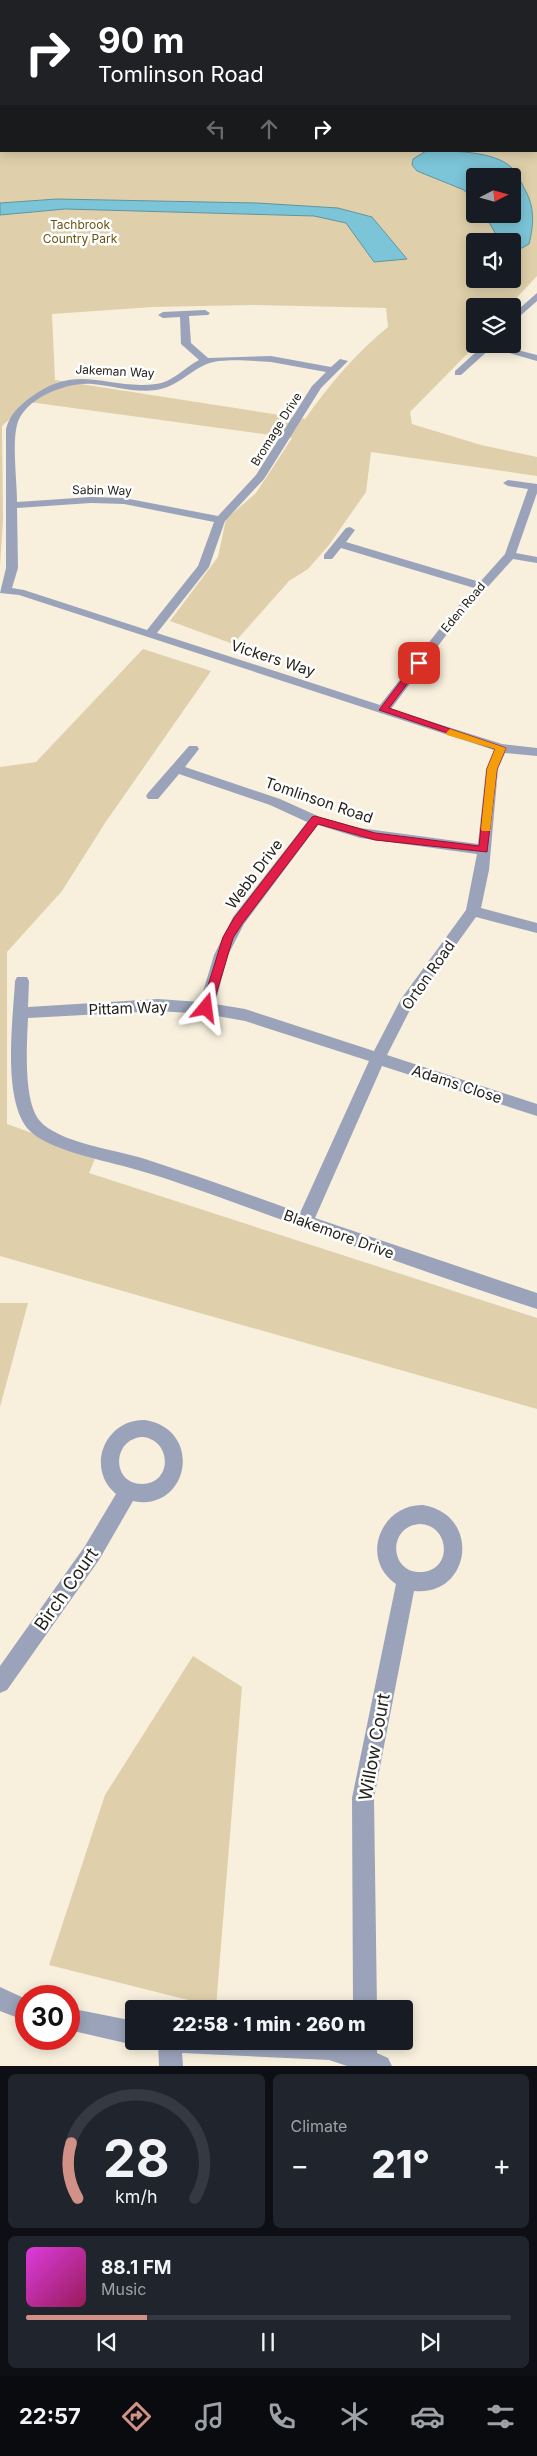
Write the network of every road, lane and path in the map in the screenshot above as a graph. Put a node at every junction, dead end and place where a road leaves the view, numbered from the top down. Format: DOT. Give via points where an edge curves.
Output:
graph roads {
  1 [pos="537,296"];
  2 [pos="521,311"];
  3 [pos="205,313"];
  4 [pos="163,314"];
  5 [pos="184,314"];
  6 [pos="479,353"];
  7 [pos="520,353"];
  8 [pos="537,358"];
  9 [pos="206,361"];
  10 [pos="343,362"];
  11 [pos="331,370"];
  12 [pos="458,373"];
  13 [pos="508,483"];
  14 [pos="535,487"];
  15 [pos="12,505"];
  16 [pos="220,520"];
  17 [pos="350,530"];
  18 [pos="340,544"];
  19 [pos="510,555"];
  20 [pos="328,557"];
  21 [pos="537,560"];
  22 [pos="480,586"];
  23 [pos="3,590"];
  24 [pos="150,634"];
  25 [pos="383,710"];
  26 [pos="501,748"];
  27 [pos="193,749"];
  28 [pos="537,752"];
  29 [pos="177,769"];
  30 [pos="153,796"];
  31 [pos="315,820"];
  32 [pos="484,850"];
  33 [pos="473,911"];
  34 [pos="537,928"];
  35 [pos="22,981"];
  36 [pos="206,1008"];
  37 [pos="21,1013"];
  38 [pos="378,1058"];
  39 [pos="537,1110"];
  40 [pos="304,1221"];
  41 [pos="537,1301"];
  42 [pos="128,1492"];
  43 [pos="407,1578"];
  44 [pos="0,1683"];
  45 [pos="0,1998"];
  46 [pos="365,2000"];
  47 [pos="15,2007"];
  48 [pos="80,2021"];
  49 [pos="125,2031"];
  50 [pos="171,2050"];
  51 [pos="339,2050"];
  52 [pos="370,2056"];
  53 [pos="171,2066"];
  1 -- 2 [label="street"];
  3 -- 5 [label="street"];
  4 -- 5 [label="street"];
  5 -- 9 [label="street" via="186,344"];
  6 -- 12 [label="street"];
  7 -- 8 [label="street"];
  9 -- 11 [label="street" via="274,358"];
  9 -- 15 [label="street, Jakeman Way" via="176,382 156,387 75,381 57,384 44,391 12,422"];
  10 -- 11 [label="street, Bromage Drive"];
  11 -- 16 [label="street, Bromage Drive" via="317,386 260,477"];
  13 -- 14 [label="street"];
  14 -- 19 [label="street"];
  15 -- 16 [label="street, Sabin Way" via="116,501"];
  15 -- 23 [label="street, Jakeman Way" via="12,568"];
  16 -- 24 [label="street, Bromage Drive" via="203,567"];
  17 -- 18 [label="street"];
  18 -- 20 [label="street"];
  18 -- 22 [label="street"];
  19 -- 21 [label="street"];
  19 -- 22 [label="street, Eden Road"];
  22 -- 25 [label="street, Eden Road"];
  23 -- 24 [label="street, Vickers Way"];
  24 -- 25 [label="street, Vickers Way"];
  25 -- 26 [label="street, Vickers Way"];
  26 -- 28 [label="street, Vickers Way"];
  26 -- 32 [label="street, Orton Road" via="492,769"];
  27 -- 29 [label="street"];
  29 -- 30 [label="street"];
  29 -- 31 [label="street, Tomlinson Road" via="275,802"];
  31 -- 32 [label="street, Tomlinson Road" via="375,836"];
  31 -- 36 [label="street, Webb Drive" via="228,937"];
  32 -- 33 [label="street, Orton Road"];
  33 -- 34 [label="street"];
  33 -- 38 [label="street, Orton Road" via="406,1003"];
  35 -- 37 [label="street"];
  36 -- 37 [label="street, Pittam Way" via="158,1005"];
  36 -- 38 [label="street, Pittam Way" via="245,1016"];
  37 -- 40 [label="street, Blakemore Drive" via="22,1092 27,1115 34,1126 48,1135"];
  38 -- 39 [label="street, Adams Close"];
  38 -- 40 [label="street, Orton Road"];
  40 -- 41 [label="street, Blakemore Drive"];
  42 -- 44 [label="street, Birch Court" via="92,1553"];
  43 -- 46 [label="street, Willow Court" via="363,1798"];
  45 -- 47 [label="street"];
  48 -- 49 [label="street"];
  50 -- 53 [label="street"];
  51 -- 52 [label="street"];
}
